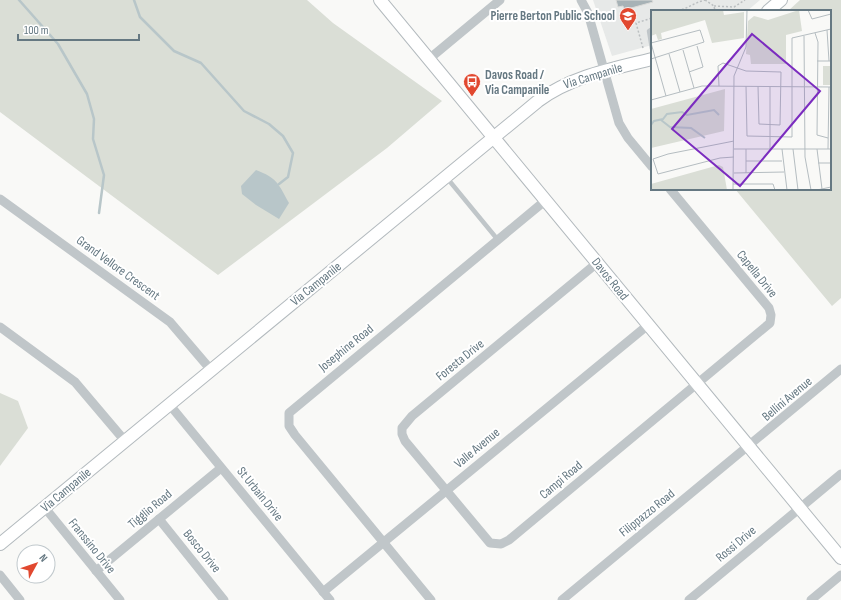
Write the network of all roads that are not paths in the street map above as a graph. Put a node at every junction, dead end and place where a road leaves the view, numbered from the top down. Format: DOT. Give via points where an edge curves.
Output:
graph roads {
  1 [pos="380,0"];
  2 [pos="500,0"];
  3 [pos="581,0"];
  4 [pos="781,0"];
  5 [pos="769,10"];
  6 [pos="651,30"];
  7 [pos="651,45"];
  8 [pos="429,59"];
  9 [pos="651,59"];
  10 [pos="604,71"];
  11 [pos="493,137"];
  12 [pos="651,166"];
  13 [pos="446,177"];
  14 [pos="671,190"];
  15 [pos="0,199"];
  16 [pos="546,200"];
  17 [pos="498,240"];
  18 [pos="597,263"];
  19 [pos="648,325"];
  20 [pos="0,327"];
  21 [pos="211,370"];
  22 [pos="841,370"];
  23 [pos="697,385"];
  24 [pos="169,404"];
  25 [pos="125,441"];
  26 [pos="749,447"];
  27 [pos="221,468"];
  28 [pos="841,474"];
  29 [pos="446,491"];
  30 [pos="45,508"];
  31 [pos="800,508"];
  32 [pos="159,519"];
  33 [pos="384,542"];
  34 [pos="0,544"];
  35 [pos="841,558"];
  36 [pos="96,571"];
  37 [pos="841,575"];
  38 [pos="0,576"];
  39 [pos="323,592"];
  40 [pos="20,600"];
  41 [pos="120,600"];
  42 [pos="224,600"];
  43 [pos="330,600"];
  44 [pos="431,600"];
  45 [pos="562,600"];
  46 [pos="689,600"];
  47 [pos="811,600"];
  1 -- 8 [label="street, Davos Road"];
  2 -- 8 [label="street"];
  3 -- 10 [label="street" via="588,13"];
  4 -- 5 [label="street"];
  6 -- 7 [label="lane"];
  8 -- 11 [label="street, Davos Road"];
  9 -- 10 [label="street, Via Campanile"];
  10 -- 11 [label="street, Via Campanile" via="571,81 554,90"];
  10 -- 12 [label="street" via="622,130"];
  11 -- 13 [label="street, Via Campanile"];
  11 -- 16 [label="street, Davos Road"];
  13 -- 17 [label="lane"];
  13 -- 21 [label="street, Via Campanile"];
  14 -- 23 [label="street, Capella Drive" via="769,308 771,315 770,323 762,331"];
  15 -- 21 [label="street, Grand Vellore Crescent" via="170,322"];
  16 -- 17 [label="street, Josephine Road"];
  16 -- 18 [label="street, Davos Road"];
  17 -- 33 [label="street, Josephine Road" via="289,413 289,426 295,435"];
  18 -- 19 [label="street, Davos Road"];
  18 -- 29 [label="street, Foresta Drive" via="405,423 402,434 405,441"];
  19 -- 23 [label="street, Davos Road"];
  19 -- 29 [label="street, Valle Avenue"];
  20 -- 25 [label="street" via="75,382"];
  21 -- 24 [label="street, Via Campanile"];
  22 -- 26 [label="street, Bellini Avenue"];
  23 -- 26 [label="street, Davos Road"];
  23 -- 29 [label="street, Campi Road" via="501,544 490,543"];
  24 -- 25 [label="street, Via Campanile"];
  24 -- 27 [label="street, St Urbain Drive"];
  25 -- 30 [label="street, Via Campanile"];
  26 -- 31 [label="street, Davos Road"];
  26 -- 45 [label="street, Filippazzo Road"];
  27 -- 32 [label="street, Tigglio Road"];
  27 -- 39 [label="street, St Urbain Drive"];
  28 -- 31 [label="street, Rossi Drive"];
  29 -- 33 [label="street, Valle Avenue"];
  30 -- 34 [label="street, Via Campanile"];
  30 -- 36 [label="street, Franssino Drive"];
  31 -- 35 [label="street, Davos Road"];
  31 -- 46 [label="street, Rossi Drive"];
  32 -- 36 [label="street, Tigglio Road"];
  32 -- 42 [label="street, Bosco Drive"];
  33 -- 39 [label="street, Valle Avenue"];
  33 -- 44 [label="street"];
  36 -- 41 [label="street, Franssino Drive"];
  37 -- 47 [label="street"];
  38 -- 40 [label="street"];
  39 -- 43 [label="street, St Urbain Drive"];
}
